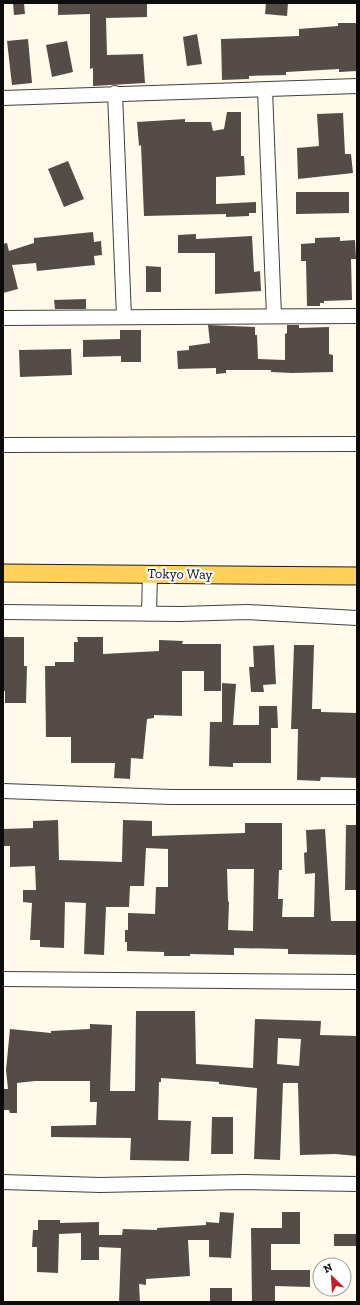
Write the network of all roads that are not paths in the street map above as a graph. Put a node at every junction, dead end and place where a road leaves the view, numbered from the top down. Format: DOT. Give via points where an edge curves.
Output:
graph roads {
  1 [pos="357,86"];
  2 [pos="265,90"];
  3 [pos="115,93"];
  4 [pos="3,98"];
  5 [pos="274,316"];
  6 [pos="357,316"];
  7 [pos="124,317"];
  8 [pos="3,318"];
  9 [pos="357,444"];
  10 [pos="3,445"];
  11 [pos="3,573"];
  12 [pos="150,573"];
  13 [pos="357,576"];
  14 [pos="3,612"];
  15 [pos="149,614"];
  16 [pos="357,618"];
  17 [pos="3,791"];
  18 [pos="357,797"];
  19 [pos="3,979"];
  20 [pos="357,982"];
  21 [pos="3,1182"];
  22 [pos="357,1184"];
  1 -- 2 [label="street"];
  2 -- 3 [label="street"];
  2 -- 5 [label="street"];
  3 -- 4 [label="street"];
  3 -- 7 [label="street"];
  5 -- 6 [label="street"];
  5 -- 7 [label="street"];
  7 -- 8 [label="street"];
  9 -- 10 [label="street"];
  11 -- 12 [label="main road, Tokyo Way"];
  12 -- 13 [label="main road, Tokyo Way"];
  12 -- 15 [label="street"];
  14 -- 15 [label="street"];
  15 -- 16 [label="street" via="247,612"];
  17 -- 18 [label="street" via="171,797"];
  19 -- 20 [label="street"];
  21 -- 22 [label="street" via="100,1185 243,1182"];
}
